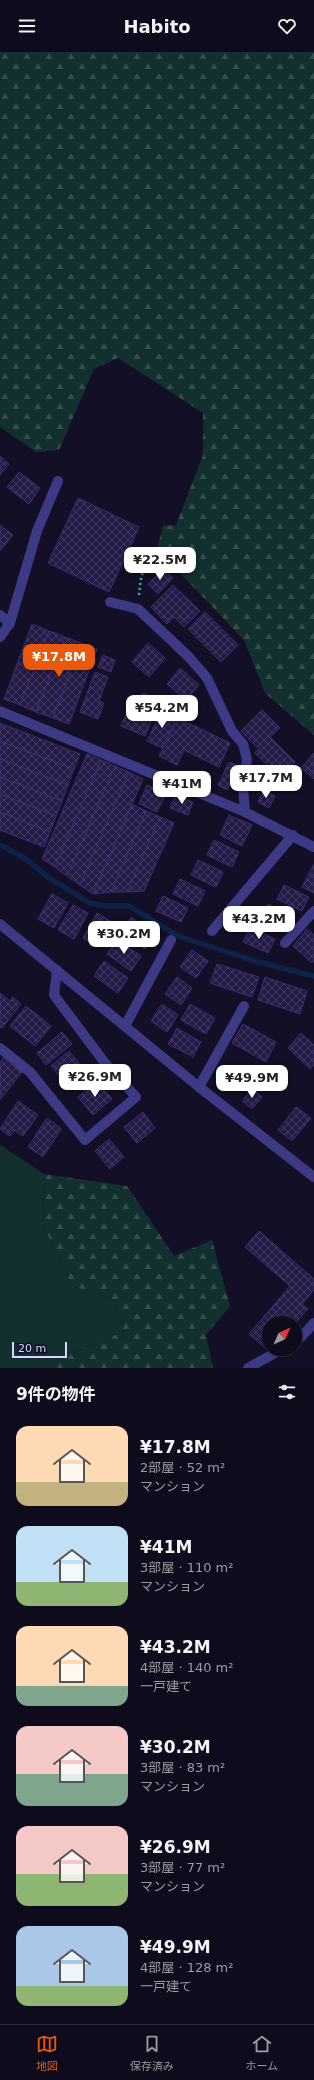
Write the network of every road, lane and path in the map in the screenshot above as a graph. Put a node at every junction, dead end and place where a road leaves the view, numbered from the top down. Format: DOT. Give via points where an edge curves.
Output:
graph roads {
  1 [pos="58,481"];
  2 [pos="165,563"];
  3 [pos="110,602"];
  4 [pos="138,609"];
  5 [pos="0,616"];
  6 [pos="10,623"];
  7 [pos="0,637"];
  8 [pos="0,711"];
  9 [pos="245,812"];
  10 [pos="293,835"];
  11 [pos="314,847"];
  12 [pos="314,911"];
  13 [pos="0,924"];
  14 [pos="212,931"];
  15 [pos="171,940"];
  16 [pos="285,943"];
  17 [pos="57,970"];
  18 [pos="244,1006"];
  19 [pos="125,1026"];
  20 [pos="0,1048"];
  21 [pos="199,1087"];
  22 [pos="314,1177"];
  23 [pos="314,1323"];
  24 [pos="302,1334"];
  25 [pos="269,1356"];
  26 [pos="248,1368"];
  1 -- 6 [label="street" via="37,531"];
  2 -- 4 [label="path" via="156,560 147,566 141,576"];
  3 -- 4 [label="street"];
  4 -- 9 [label="street" via="189,657 207,678 232,731 243,744 247,759 243,787"];
  5 -- 6 [label="street"];
  6 -- 7 [label="street"];
  8 -- 9 [label="street"];
  9 -- 10 [label="street"];
  10 -- 11 [label="street"];
  10 -- 14 [label="street"];
  12 -- 16 [label="street"];
  13 -- 17 [label="street"];
  15 -- 19 [label="street"];
  17 -- 19 [label="street"];
  17 -- 20 [label="street" via="54,995 105,1063 136,1097 85,1140 30,1072"];
  18 -- 21 [label="street"];
  19 -- 21 [label="street"];
  21 -- 22 [label="street"];
  23 -- 24 [label="street"];
  25 -- 26 [label="street"];
}
